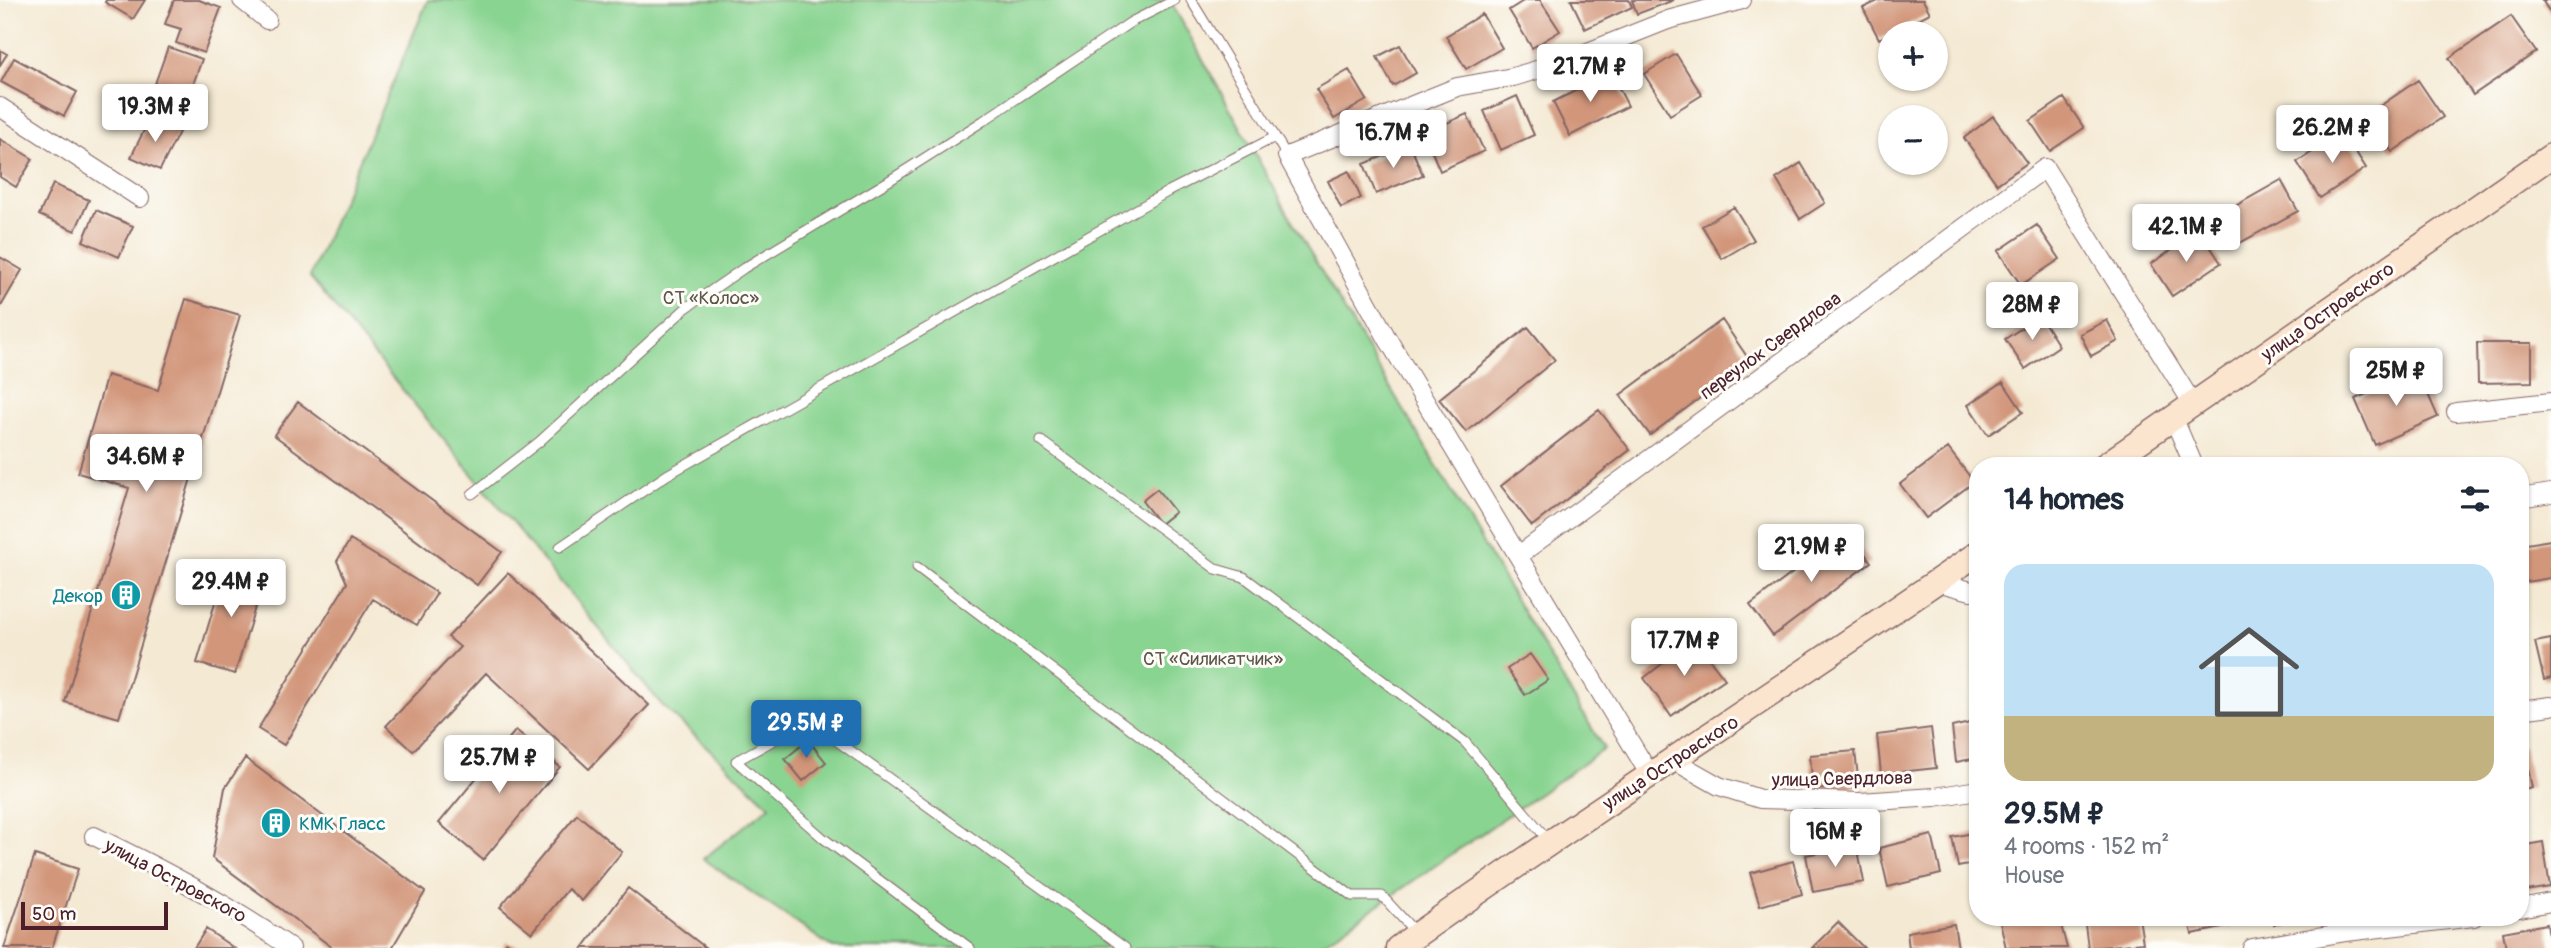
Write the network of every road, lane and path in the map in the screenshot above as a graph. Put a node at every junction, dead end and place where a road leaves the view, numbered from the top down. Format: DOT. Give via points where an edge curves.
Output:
graph roads {
  1 [pos="242,0"];
  2 [pos="1175,0"];
  3 [pos="1191,0"];
  4 [pos="1742,0"];
  5 [pos="267,20"];
  6 [pos="0,107"];
  7 [pos="1275,137"];
  8 [pos="1287,156"];
  9 [pos="2551,156"];
  10 [pos="141,198"];
  11 [pos="2551,402"];
  12 [pos="2183,411"];
  13 [pos="2456,412"];
  14 [pos="1041,441"];
  15 [pos="2117,457"];
  16 [pos="2192,457"];
  17 [pos="2551,493"];
  18 [pos="472,494"];
  19 [pos="2529,497"];
  20 [pos="560,547"];
  21 [pos="1519,555"];
  22 [pos="1969,559"];
  23 [pos="917,567"];
  24 [pos="1937,582"];
  25 [pos="1969,590"];
  26 [pos="2551,706"];
  27 [pos="2529,709"];
  28 [pos="1673,760"];
  29 [pos="1650,775"];
  30 [pos="1969,791"];
  31 [pos="94,836"];
  32 [pos="1549,841"];
  33 [pos="2551,902"];
  34 [pos="2529,906"];
  35 [pos="2397,926"];
  36 [pos="1407,941"];
  37 [pos="291,948"];
  38 [pos="970,948"];
  39 [pos="1125,948"];
  40 [pos="2252,948"];
  1 -- 5 [label="street"];
  2 -- 18 [label="lane" via="1131,22 686,308 539,442"];
  3 -- 7 [label="lane"];
  4 -- 8 [label="street" via="1668,20 1560,63 1457,87"];
  6 -- 10 [label="street"];
  7 -- 8 [label="lane"];
  7 -- 20 [label="lane" via="1146,204 667,475"];
  8 -- 21 [label="street" via="1387,338"];
  9 -- 12 [label="street, улица Островского"];
  11 -- 13 [label="street"];
  12 -- 15 [label="street, улица Островского"];
  12 -- 16 [label="street"];
  12 -- 21 [label="street, переулок Свердлова" via="2045,168"];
  14 -- 32 [label="lane" via="1216,569 1244,577 1465,742"];
  17 -- 19 [label="street"];
  21 -- 29 [label="street"];
  22 -- 24 [label="street, улица Островского"];
  23 -- 36 [label="lane" via="1352,896 1382,896"];
  24 -- 25 [label="street"];
  24 -- 28 [label="street, улица Островского"];
  26 -- 27 [label="street"];
  28 -- 29 [label="street, улица Островского"];
  28 -- 30 [label="street, улица Свердлова" via="1719,786 1760,799 1860,802"];
  29 -- 32 [label="street, улица Островского"];
  31 -- 37 [label="street, улица Островского" via="199,888"];
  32 -- 36 [label="street, улица Островского"];
  33 -- 34 [label="street"];
  35 -- 40 [label="street"];
  38 -- 39 [label="lane" via="823,838 736,761 805,723 819,728"];
}
